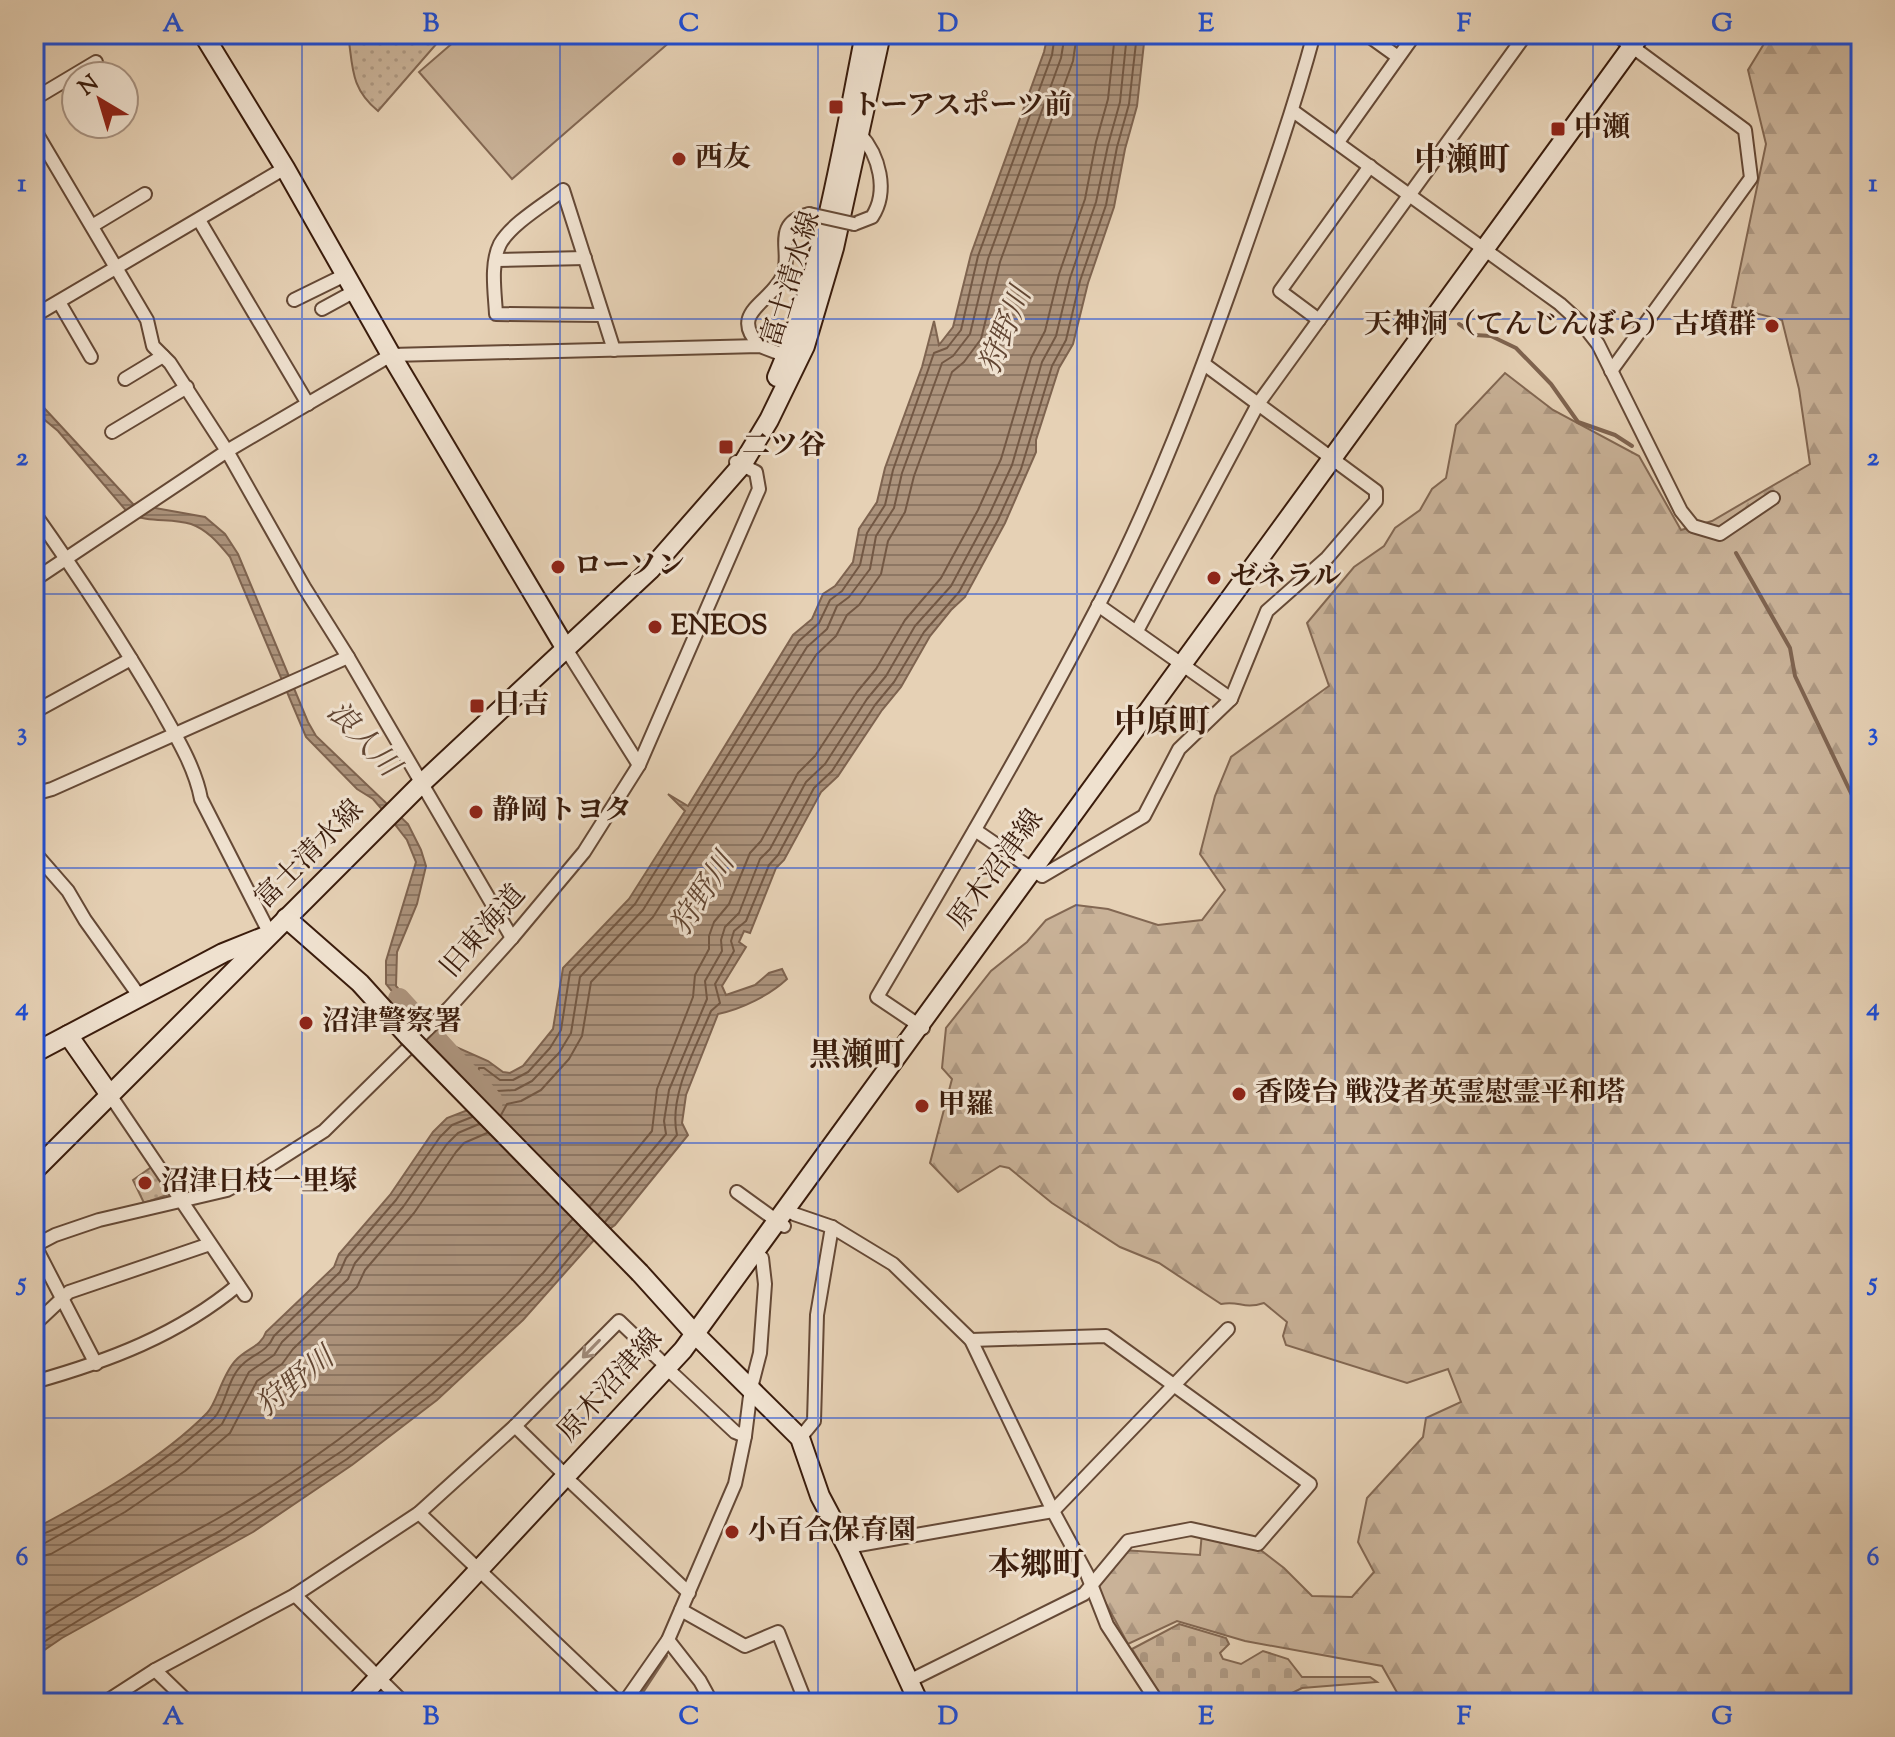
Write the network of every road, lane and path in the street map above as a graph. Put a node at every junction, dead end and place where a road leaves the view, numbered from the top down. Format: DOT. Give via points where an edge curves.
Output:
graph roads {
  1 [pos="203,34"];
  2 [pos="865,34"];
  3 [pos="881,34"];
  4 [pos="1314,34"];
  5 [pos="1366,34"];
  6 [pos="1415,34"];
  7 [pos="1526,34"];
  8 [pos="1615,34"];
  9 [pos="1651,34"];
  10 [pos="1638,44"];
  11 [pos="1398,57"];
  12 [pos="60,83"];
  13 [pos="34,99"];
  14 [pos="1293,111"];
  15 [pos="34,129"];
  16 [pos="860,134"];
  17 [pos="1338,142"];
  18 [pos="1370,166"];
  19 [pos="285,168"];
  20 [pos="145,194"];
  21 [pos="1410,195"];
  22 [pos="199,220"];
  23 [pos="92,226"];
  24 [pos="1487,253"];
  25 [pos="585,258"];
  26 [pos="496,260"];
  27 [pos="117,267"];
  28 [pos="350,283"];
  29 [pos="294,300"];
  30 [pos="59,302"];
  31 [pos="322,309"];
  32 [pos="601,315"];
  33 [pos="34,316"];
  34 [pos="1319,320"];
  35 [pos="760,346"];
  36 [pos="614,350"];
  37 [pos="391,355"];
  38 [pos="163,356"];
  39 [pos="786,356"];
  40 [pos="91,357"];
  41 [pos="1204,364"];
  42 [pos="1611,371"];
  43 [pos="125,379"];
  44 [pos="187,387"];
  45 [pos="308,404"];
  46 [pos="1258,404"];
  47 [pos="112,432"];
  48 [pos="227,451"];
  49 [pos="1337,461"];
  50 [pos="738,463"];
  51 [pos="1773,498"];
  52 [pos="34,513"];
  53 [pos="67,560"];
  54 [pos="34,580"];
  55 [pos="1098,605"];
  56 [pos="1137,631"];
  57 [pos="566,649"];
  58 [pos="348,657"];
  59 [pos="131,659"];
  60 [pos="1186,665"];
  61 [pos="1231,699"];
  62 [pos="34,712"];
  63 [pos="176,735"];
  64 [pos="639,765"];
  65 [pos="422,783"];
  66 [pos="34,794"];
  67 [pos="975,830"];
  68 [pos="34,852"];
  69 [pos="1037,873"];
  70 [pos="286,918"];
  71 [pos="270,934"];
  72 [pos="512,938"];
  73 [pos="140,997"];
  74 [pos="922,1028"];
  75 [pos="68,1035"];
  76 [pos="34,1053"];
  77 [pos="110,1095"];
  78 [pos="34,1171"];
  79 [pos="737,1192"];
  80 [pos="180,1200"];
  81 [pos="785,1220"];
  82 [pos="832,1227"];
  83 [pos="210,1244"];
  84 [pos="34,1245"];
  85 [pos="762,1258"];
  86 [pos="62,1295"];
  87 [pos="34,1325"];
  88 [pos="1228,1329"];
  89 [pos="699,1338"];
  90 [pos="971,1340"];
  91 [pos="96,1364"];
  92 [pos="670,1371"];
  93 [pos="34,1382"];
  94 [pos="1175,1385"];
  95 [pos="751,1388"];
  96 [pos="515,1426"];
  97 [pos="745,1436"];
  98 [pos="800,1438"];
  99 [pos="570,1480"];
  100 [pos="1053,1511"];
  101 [pos="419,1513"];
  102 [pos="847,1547"];
  103 [pos="482,1574"];
  104 [pos="1092,1587"];
  105 [pos="689,1593"];
  106 [pos="295,1595"];
  107 [pos="681,1610"];
  108 [pos="668,1640"];
  109 [pos="155,1670"];
  110 [pos="382,1681"];
  111 [pos="909,1681"];
  112 [pos="187,1702"];
  113 [pos="104,1703"];
  114 [pos="355,1703"];
  115 [pos="367,1703"];
  116 [pos="404,1703"];
  117 [pos="621,1703"];
  118 [pos="712,1703"];
  119 [pos="806,1703"];
  120 [pos="919,1703"];
  121 [pos="1158,1703"];
  1 -- 19 [label="main road"];
  2 -- 39 [label="main road, 富士清水線" via="822,244"];
  3 -- 16 [label="main road, 富士清水線"];
  4 -- 14 [label="street"];
  5 -- 11 [label="street"];
  6 -- 11 [label="street"];
  7 -- 21 [label="street"];
  8 -- 10 [label="street"];
  9 -- 10 [label="main road, 原木沼津線"];
  10 -- 24 [label="main road, 原木沼津線"];
  10 -- 42 [label="street" via="1745,130 1751,178"];
  11 -- 17 [label="street"];
  12 -- 13 [label="street"];
  14 -- 17 [label="street"];
  14 -- 41 [label="street"];
  15 -- 23 [label="street"];
  16 -- 35 [label="street, bridge" via="871,147 880,179 880,199 872,217 854,224 809,214 788,227 783,278 751,313 748,327"];
  16 -- 50 [label="main road, 富士清水線" via="805,346 769,420"];
  17 -- 18 [label="street"];
  18 -- 21 [label="street"];
  18 -- 34 [label="street" via="1280,291"];
  19 -- 22 [label="street"];
  19 -- 28 [label="main road"];
  20 -- 23 [label="street"];
  21 -- 24 [label="street"];
  21 -- 34 [label="street"];
  22 -- 27 [label="street"];
  22 -- 45 [label="street"];
  23 -- 27 [label="street"];
  24 -- 42 [label="street" via="1584,326"];
  24 -- 49 [label="main road, 原木沼津線"];
  25 -- 26 [label="street"];
  25 -- 26 [label="street" via="563,190 508,234"];
  25 -- 32 [label="street"];
  26 -- 32 [label="street" via="496,314"];
  27 -- 30 [label="street"];
  27 -- 38 [label="street" via="147,320 153,346"];
  28 -- 29 [label="street"];
  28 -- 31 [label="street"];
  28 -- 37 [label="main road"];
  30 -- 33 [label="street"];
  30 -- 40 [label="street"];
  32 -- 36 [label="street"];
  34 -- 46 [label="street"];
  35 -- 36 [label="street"];
  35 -- 39 [label="street"];
  36 -- 37 [label="street"];
  37 -- 45 [label="street"];
  37 -- 57 [label="main road"];
  38 -- 43 [label="street"];
  38 -- 44 [label="street"];
  39 -- 50 [label="main road, 富士清水線"];
  41 -- 46 [label="street"];
  41 -- 55 [label="street"];
  42 -- 51 [label="street" via="1693,526 1720,534"];
  44 -- 47 [label="street"];
  44 -- 48 [label="street"];
  45 -- 48 [label="street"];
  46 -- 49 [label="street"];
  46 -- 56 [label="street"];
  48 -- 53 [label="street"];
  48 -- 58 [label="street"];
  49 -- 60 [label="main road, 原木沼津線"];
  49 -- 61 [label="street" via="1376,491 1376,501 1327,558 1267,611"];
  50 -- 57 [label="main road, 富士清水線" via="650,570"];
  50 -- 64 [label="street, 旧東海道" via="756,472 759,489"];
  52 -- 53 [label="street"];
  53 -- 54 [label="street"];
  53 -- 59 [label="street"];
  55 -- 56 [label="street"];
  55 -- 67 [label="street"];
  56 -- 60 [label="street"];
  57 -- 64 [label="street"];
  57 -- 65 [label="main road, 富士清水線"];
  58 -- 63 [label="street"];
  58 -- 65 [label="street"];
  59 -- 62 [label="street"];
  59 -- 63 [label="street"];
  60 -- 61 [label="street"];
  60 -- 69 [label="main road, 原木沼津線"];
  61 -- 69 [label="street" via="1179,749 1144,816"];
  63 -- 66 [label="street"];
  63 -- 71 [label="street" via="201,799"];
  64 -- 72 [label="street, 旧東海道" via="584,852"];
  65 -- 70 [label="main road, 富士清水線"];
  65 -- 72 [label="street"];
  67 -- 69 [label="street"];
  67 -- 74 [label="street" via="877,997"];
  68 -- 73 [label="street" via="68,891"];
  69 -- 74 [label="main road, 原木沼津線"];
  70 -- 71 [label="main road, 富士清水線"];
  70 -- 89 [label="main road, bridge" via="360,983"];
  71 -- 73 [label="main road"];
  71 -- 77 [label="main road, 富士清水線"];
  72 -- 80 [label="street, 旧東海道" via="324,1131 227,1190"];
  73 -- 75 [label="main road"];
  74 -- 81 [label="main road, 原木沼津線"];
  75 -- 76 [label="main road"];
  75 -- 77 [label="main road"];
  77 -- 78 [label="main road, 富士清水線"];
  77 -- 80 [label="street"];
  79 -- 81 [label="street"];
  80 -- 83 [label="street"];
  80 -- 84 [label="street, 旧東海道" via="99,1220"];
  81 -- 82 [label="street"];
  81 -- 85 [label="main road, 原木沼津線"];
  81 -- 89 [label="main road, 原木沼津線"];
  82 -- 90 [label="street" via="893,1264"];
  82 -- 98 [label="street" via="817,1315 814,1421"];
  83 -- 86 [label="street"];
  83 -- 91 [label="street" via="242,1290 180,1327"];
  84 -- 86 [label="street"];
  85 -- 89 [label="main road, 原木沼津線"];
  85 -- 95 [label="street" via="760,1353"];
  86 -- 87 [label="street"];
  86 -- 91 [label="street"];
  88 -- 94 [label="street"];
  89 -- 92 [label="main road, 原木沼津線"];
  89 -- 95 [label="main road"];
  90 -- 94 [label="street" via="1106,1336"];
  90 -- 100 [label="street"];
  91 -- 93 [label="street"];
  92 -- 96 [label="street, one-way" via="619,1321"];
  92 -- 97 [label="street"];
  92 -- 99 [label="main road, 原木沼津線"];
  94 -- 100 [label="street"];
  94 -- 104 [label="street" via="1310,1484 1258,1544 1191,1529 1128,1541"];
  95 -- 97 [label="street"];
  95 -- 98 [label="main road"];
  96 -- 99 [label="street"];
  96 -- 101 [label="street"];
  97 -- 105 [label="street" via="735,1484"];
  98 -- 102 [label="main road" via="820,1496"];
  99 -- 103 [label="main road, 原木沼津線"];
  99 -- 105 [label="street"];
  100 -- 102 [label="street"];
  100 -- 104 [label="street"];
  101 -- 103 [label="street"];
  101 -- 106 [label="street"];
  102 -- 111 [label="main road"];
  103 -- 110 [label="main road, 原木沼津線"];
  103 -- 117 [label="street"];
  104 -- 111 [label="street"];
  104 -- 121 [label="street" via="1107,1625"];
  105 -- 107 [label="street"];
  106 -- 109 [label="street"];
  106 -- 110 [label="street"];
  107 -- 108 [label="street"];
  107 -- 119 [label="street" via="745,1646 778,1632"];
  108 -- 117 [label="street"];
  108 -- 118 [label="street"];
  109 -- 112 [label="street"];
  109 -- 113 [label="street"];
  110 -- 114 [label="main road, 原木沼津線"];
  110 -- 115 [label="main road, 原木沼津線"];
  110 -- 116 [label="street"];
  111 -- 120 [label="main road"];
}
